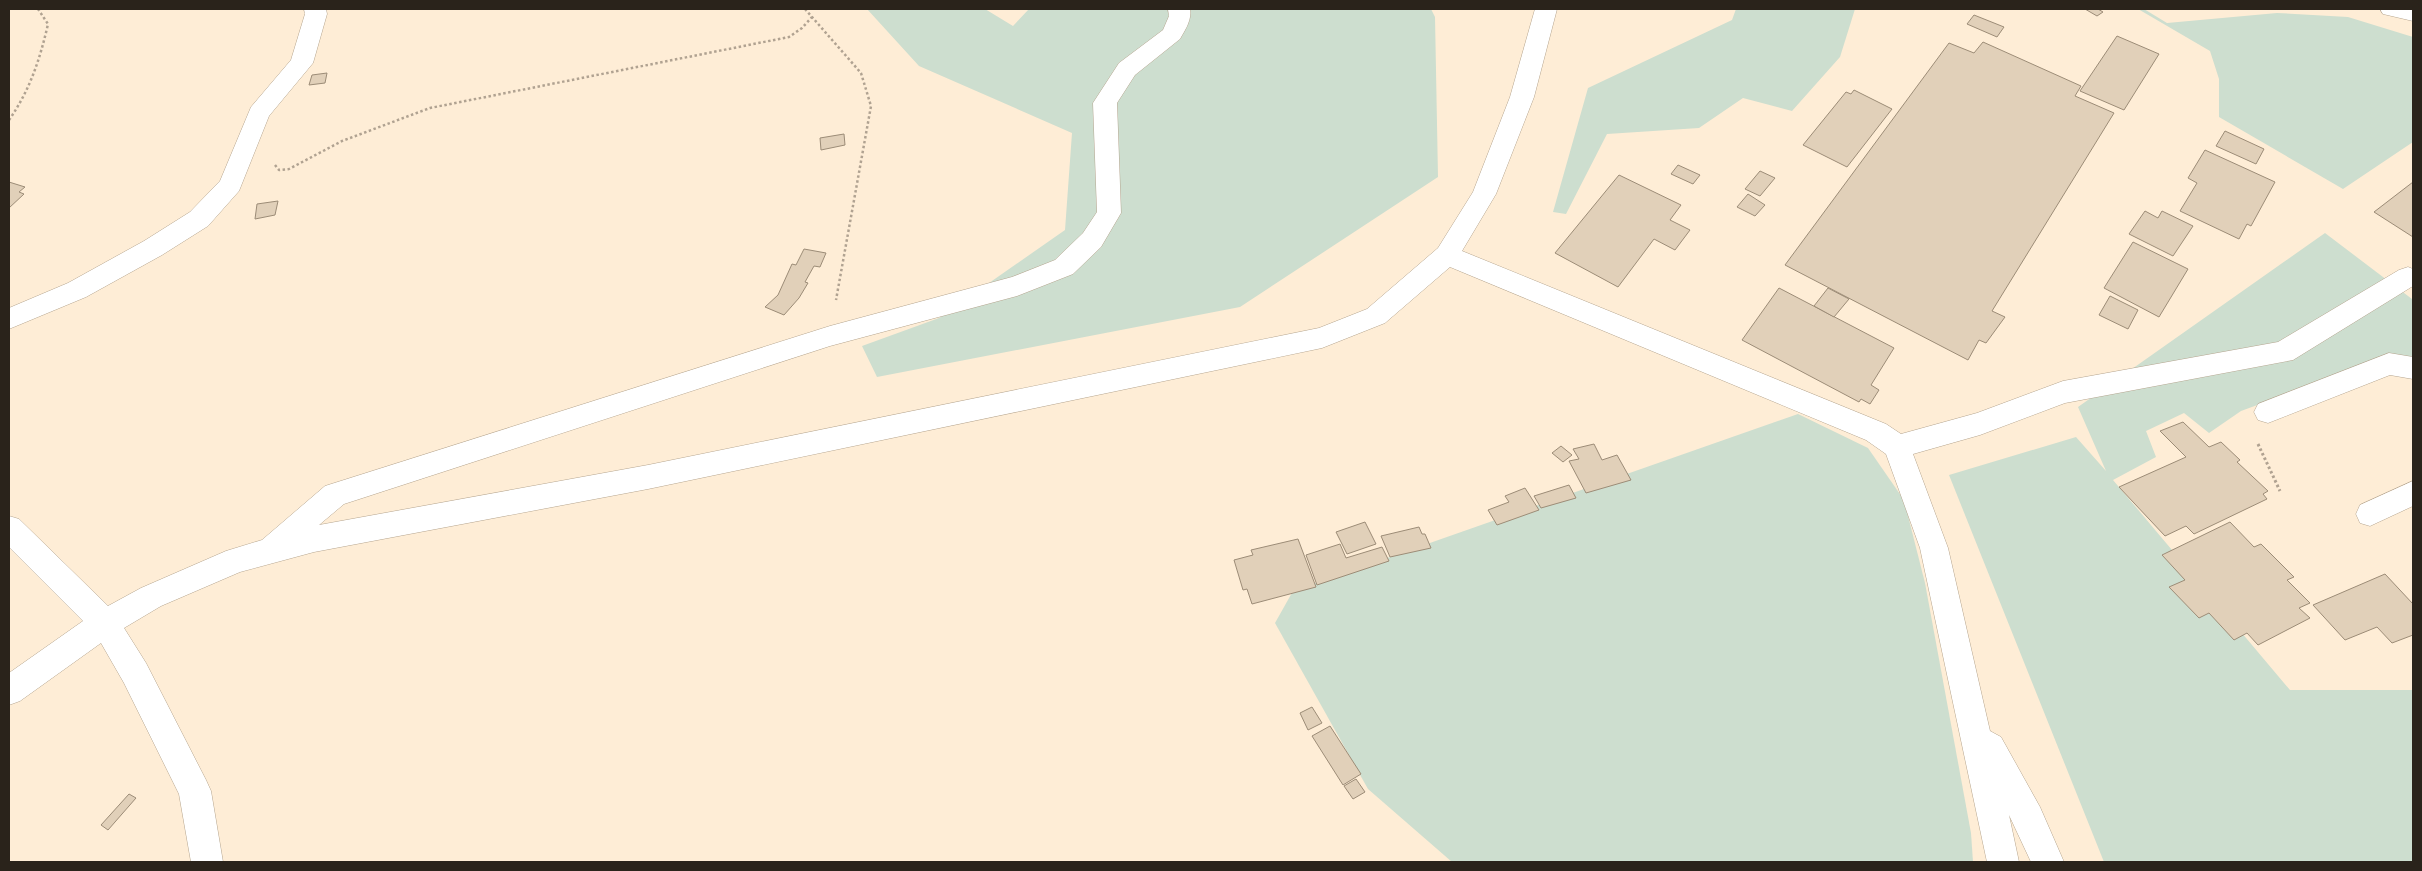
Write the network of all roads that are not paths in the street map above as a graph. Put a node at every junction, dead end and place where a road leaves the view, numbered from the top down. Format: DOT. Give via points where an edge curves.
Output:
graph roads {
  1 [pos="315,9"];
  2 [pos="1179,9"];
  3 [pos="1546,9"];
  4 [pos="2391,9"];
  5 [pos="2413,14"];
  6 [pos="1447,255"];
  7 [pos="2408,277"];
  8 [pos="9,319"];
  9 [pos="2413,368"];
  10 [pos="2268,412"];
  11 [pos="1897,446"];
  12 [pos="2413,492"];
  13 [pos="2370,514"];
  14 [pos="9,528"];
  15 [pos="267,552"];
  16 [pos="105,623"];
  17 [pos="9,691"];
  18 [pos="1976,740"];
  19 [pos="207,862"];
  20 [pos="2003,862"];
  21 [pos="2048,862"];
  1 -- 8 [label="street" via="302,63 259,113 230,185 199,218 154,248 77,290"];
  2 -- 15 [label="street" via="1180,16 1172,34 1127,69 1104,102 1109,213 1092,240 1064,267 1017,286 830,336 335,496"];
  3 -- 6 [label="street" via="1522,97 1484,194"];
  4 -- 5 [label="street"];
  6 -- 11 [label="street" via="1876,432"];
  6 -- 15 [label="street" via="1376,316 1322,338 648,477 314,539"];
  7 -- 11 [label="street" via="2284,352 2112,372 1980,424"];
  9 -- 10 [label="street" via="2389,364"];
  11 -- 18 [label="street" via="1934,548"];
  12 -- 13 [label="street"];
  14 -- 16 [label="street"];
  15 -- 16 [label="street" via="236,560 152,597"];
  16 -- 17 [label="street"];
  16 -- 19 [label="street" via="135,673 195,790"];
  18 -- 20 [label="street"];
  18 -- 21 [label="street" via="1990,748"];
}
